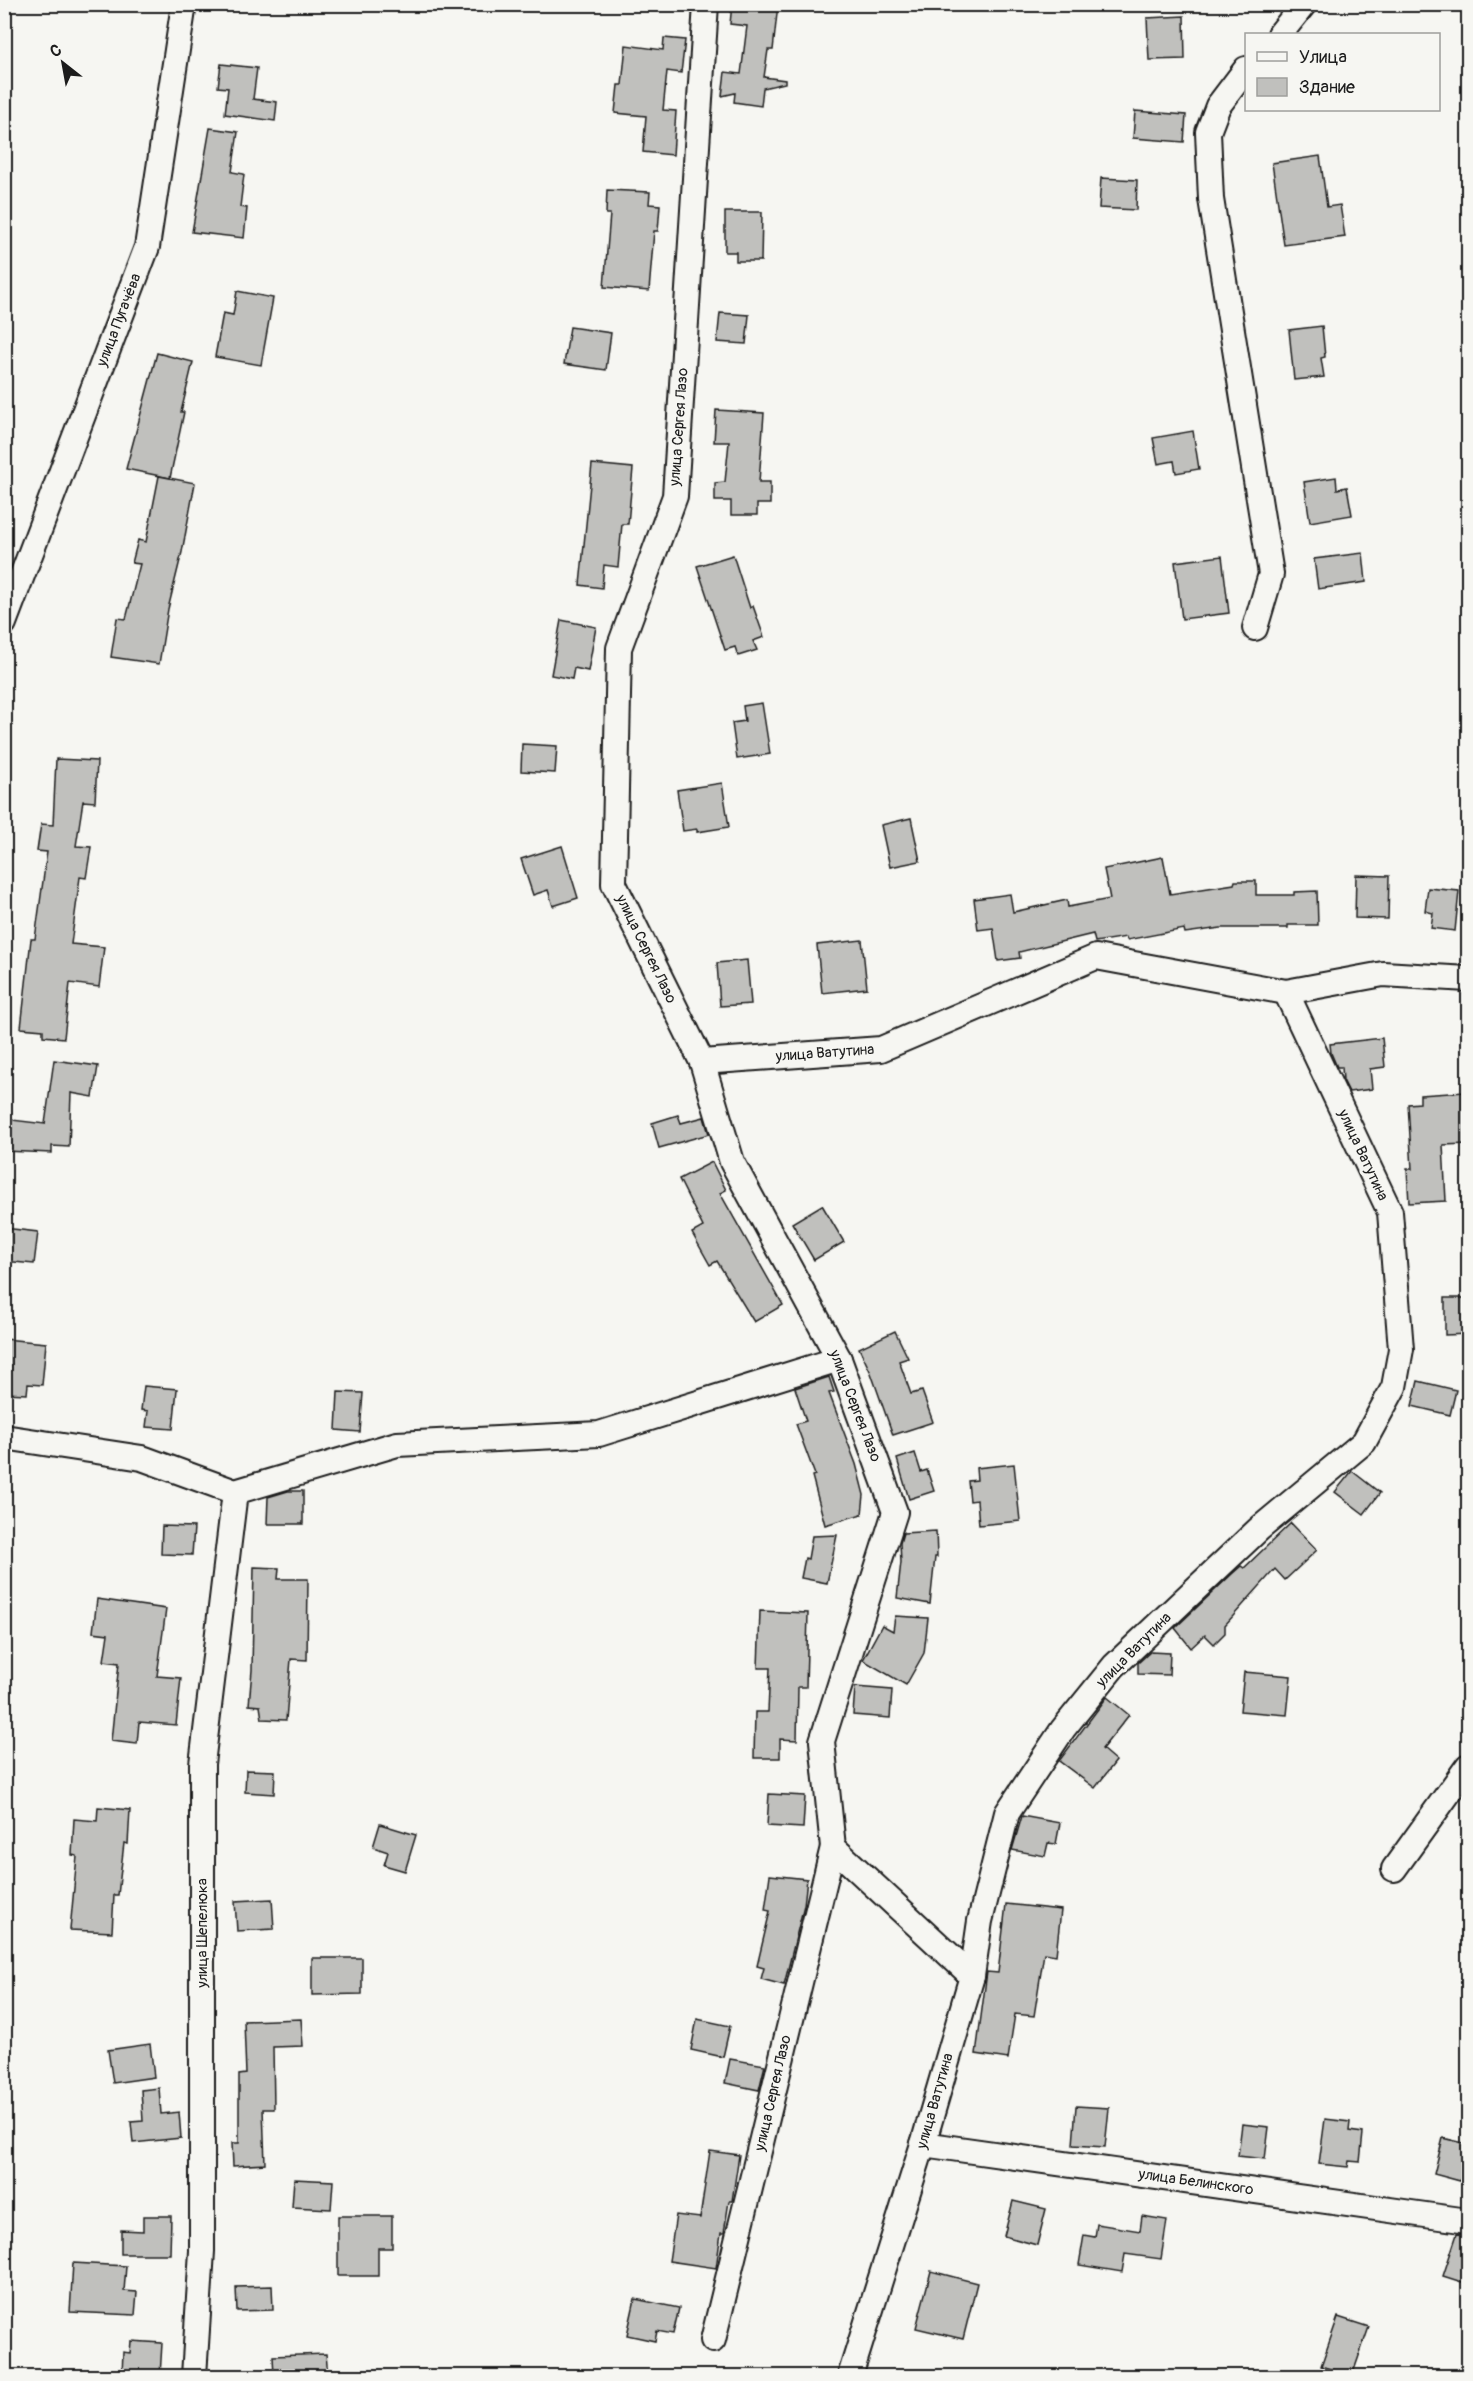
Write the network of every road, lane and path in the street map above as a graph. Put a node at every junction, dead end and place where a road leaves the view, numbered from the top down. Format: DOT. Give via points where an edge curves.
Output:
graph roads {
  1 [pos="184,4"];
  2 [pos="706,4"];
  3 [pos="1304,4"];
  4 [pos="1281,33"];
  5 [pos="1245,70"];
  6 [pos="4,623"];
  7 [pos="1256,628"];
  8 [pos="1468,979"];
  9 [pos="1286,992"];
  10 [pos="702,1062"];
  11 [pos="839,1359"];
  12 [pos="4,1437"];
  13 [pos="235,1492"];
  14 [pos="1468,1766"];
  15 [pos="833,1846"];
  16 [pos="1394,1869"];
  17 [pos="972,1976"];
  18 [pos="923,2144"];
  19 [pos="1468,2221"];
  20 [pos="713,2340"];
  21 [pos="194,2376"];
  22 [pos="850,2376"];
  1 -- 6 [label="street, улица Пугачёва" via="147,247"];
  2 -- 10 [label="street, улица Сергея Лазо" via="675,496 619,648 614,884"];
  3 -- 4 [label="street"];
  5 -- 7 [label="street" via="1218,106 1208,132 1211,199 1271,574"];
  8 -- 9 [label="street, улица Ватутина" via="1383,974"];
  9 -- 10 [label="street, улица Ватутина" via="1096,957 881,1049"];
  9 -- 17 [label="street, улица Ватутина" via="1390,1212 1401,1348 1394,1387 1364,1442 1259,1530 1114,1666 1063,1729 1007,1813 980,1921"];
  10 -- 11 [label="street, улица Сергея Лазо" via="732,1162"];
  11 -- 13 [label="street" via="599,1434 398,1444"];
  11 -- 15 [label="street, улица Сергея Лазо" via="895,1512 822,1741"];
  12 -- 13 [label="street" via="142,1458"];
  13 -- 21 [label="street, улица Шепелюка" via="202,1764 202,2251"];
  14 -- 16 [label="street"];
  15 -- 17 [label="street"];
  15 -- 20 [label="street, улица Сергея Лазо"];
  17 -- 18 [label="street, улица Ватутина"];
  18 -- 19 [label="street, улица Белинского"];
  18 -- 22 [label="street, улица Ватутина"];
}
